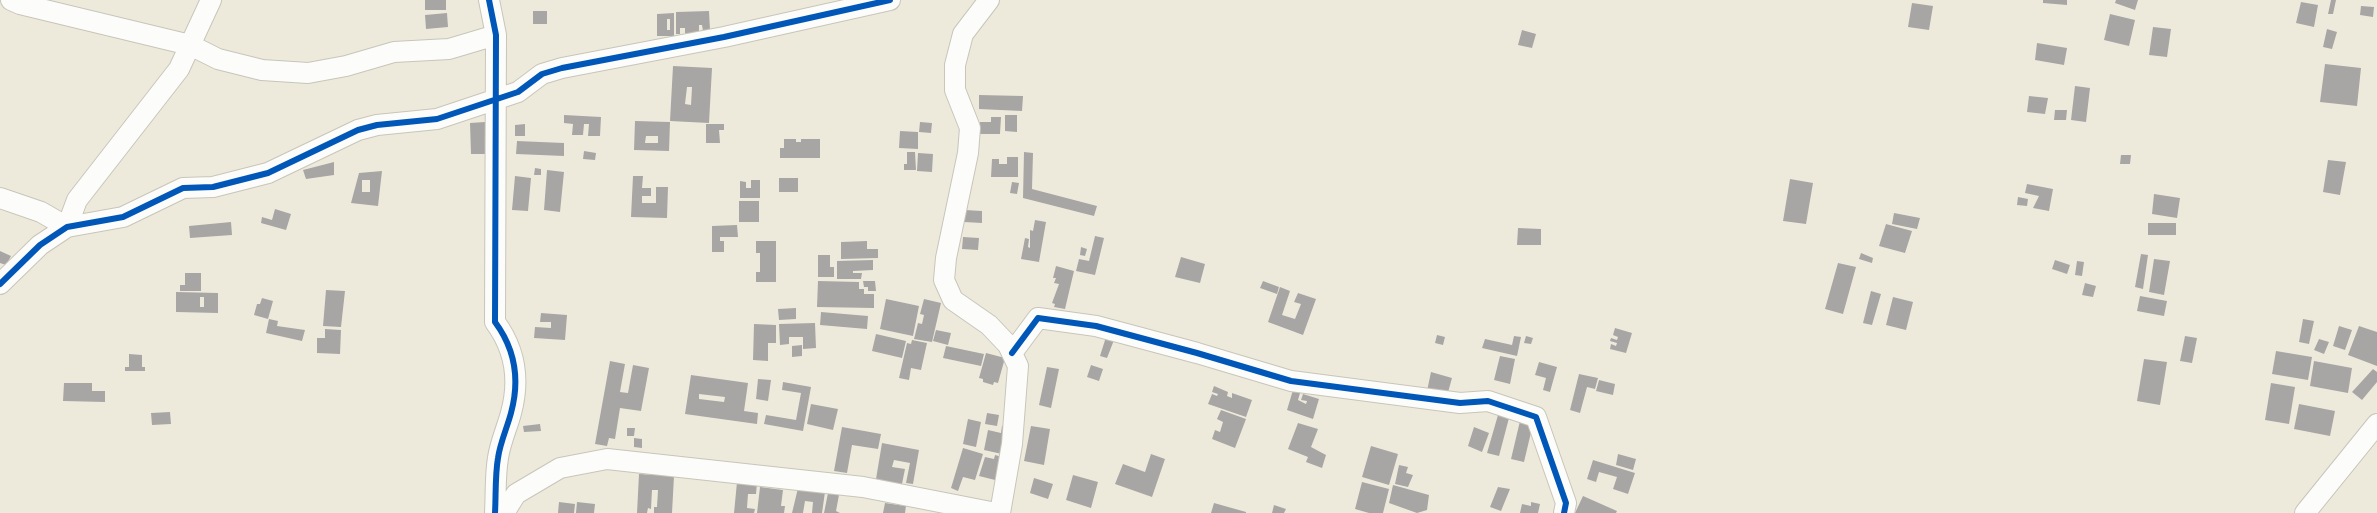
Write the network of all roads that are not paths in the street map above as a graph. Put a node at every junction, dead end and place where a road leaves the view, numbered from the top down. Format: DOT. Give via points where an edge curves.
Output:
graph roads {
  1 [pos="11,0"];
  2 [pos="211,0"];
  3 [pos="489,0"];
  4 [pos="890,0"];
  5 [pos="989,0"];
  6 [pos="496,35"];
  7 [pos="190,45"];
  8 [pos="495,99"];
  9 [pos="0,198"];
  10 [pos="67,227"];
  11 [pos="0,284"];
  12 [pos="1012,353"];
  13 [pos="2377,424"];
  14 [pos="495,513"];
  15 [pos="504,513"];
  16 [pos="998,513"];
  17 [pos="1564,513"];
  18 [pos="2305,513"];
  1 -- 7 [label="street"];
  2 -- 7 [label="street"];
  3 -- 6 [label="street"];
  4 -- 8 [label="street" via="562,68 542,74 519,92"];
  5 -- 12 [label="street" via="963,34 955,65 955,90 970,128 944,280 953,300 989,325"];
  6 -- 7 [label="street" via="449,49 394,52 308,73 262,70 218,60"];
  6 -- 8 [label="street"];
  7 -- 10 [label="street" via="179,69 76,200"];
  8 -- 10 [label="street" via="436,119 358,130 268,173 213,187 183,188 123,217"];
  8 -- 14 [label="street" via="495,322 506,337 517,383 498,458"];
  9 -- 10 [label="street" via="48,215"];
  10 -- 11 [label="street" via="40,245"];
  12 -- 16 [label="street" via="1018,366 1012,444"];
  12 -- 17 [label="street" via="1038,318 1096,326 1292,381 1460,403 1488,401 1536,417 1566,503"];
  13 -- 18 [label="street"];
  15 -- 16 [label="street" via="516,494 560,468 607,459 863,487"];
}
